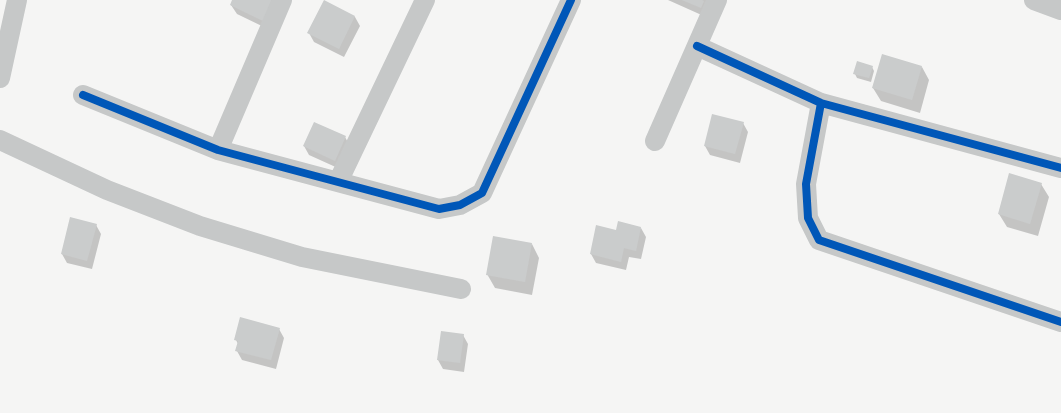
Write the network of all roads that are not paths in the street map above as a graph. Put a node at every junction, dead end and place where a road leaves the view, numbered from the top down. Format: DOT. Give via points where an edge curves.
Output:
graph roads {
  1 [pos="17,0"];
  2 [pos="282,0"];
  3 [pos="425,0"];
  4 [pos="571,0"];
  5 [pos="717,0"];
  6 [pos="1034,0"];
  7 [pos="1061,10"];
  8 [pos="697,46"];
  9 [pos="0,78"];
  10 [pos="83,95"];
  11 [pos="821,103"];
  12 [pos="0,140"];
  13 [pos="656,141"];
  14 [pos="218,150"];
  15 [pos="1061,168"];
  16 [pos="338,182"];
  17 [pos="460,289"];
  18 [pos="1061,322"];
  1 -- 9 [label="street"];
  2 -- 14 [label="street"];
  3 -- 16 [label="street"];
  4 -- 16 [label="street" via="482,193 460,205 439,209"];
  5 -- 8 [label="street"];
  6 -- 7 [label="street"];
  8 -- 11 [label="street"];
  8 -- 13 [label="street"];
  10 -- 14 [label="street"];
  11 -- 15 [label="street"];
  11 -- 18 [label="street" via="806,184 808,218 818,240"];
  12 -- 17 [label="street" via="107,190 200,226 302,257"];
  14 -- 16 [label="street"];
}
